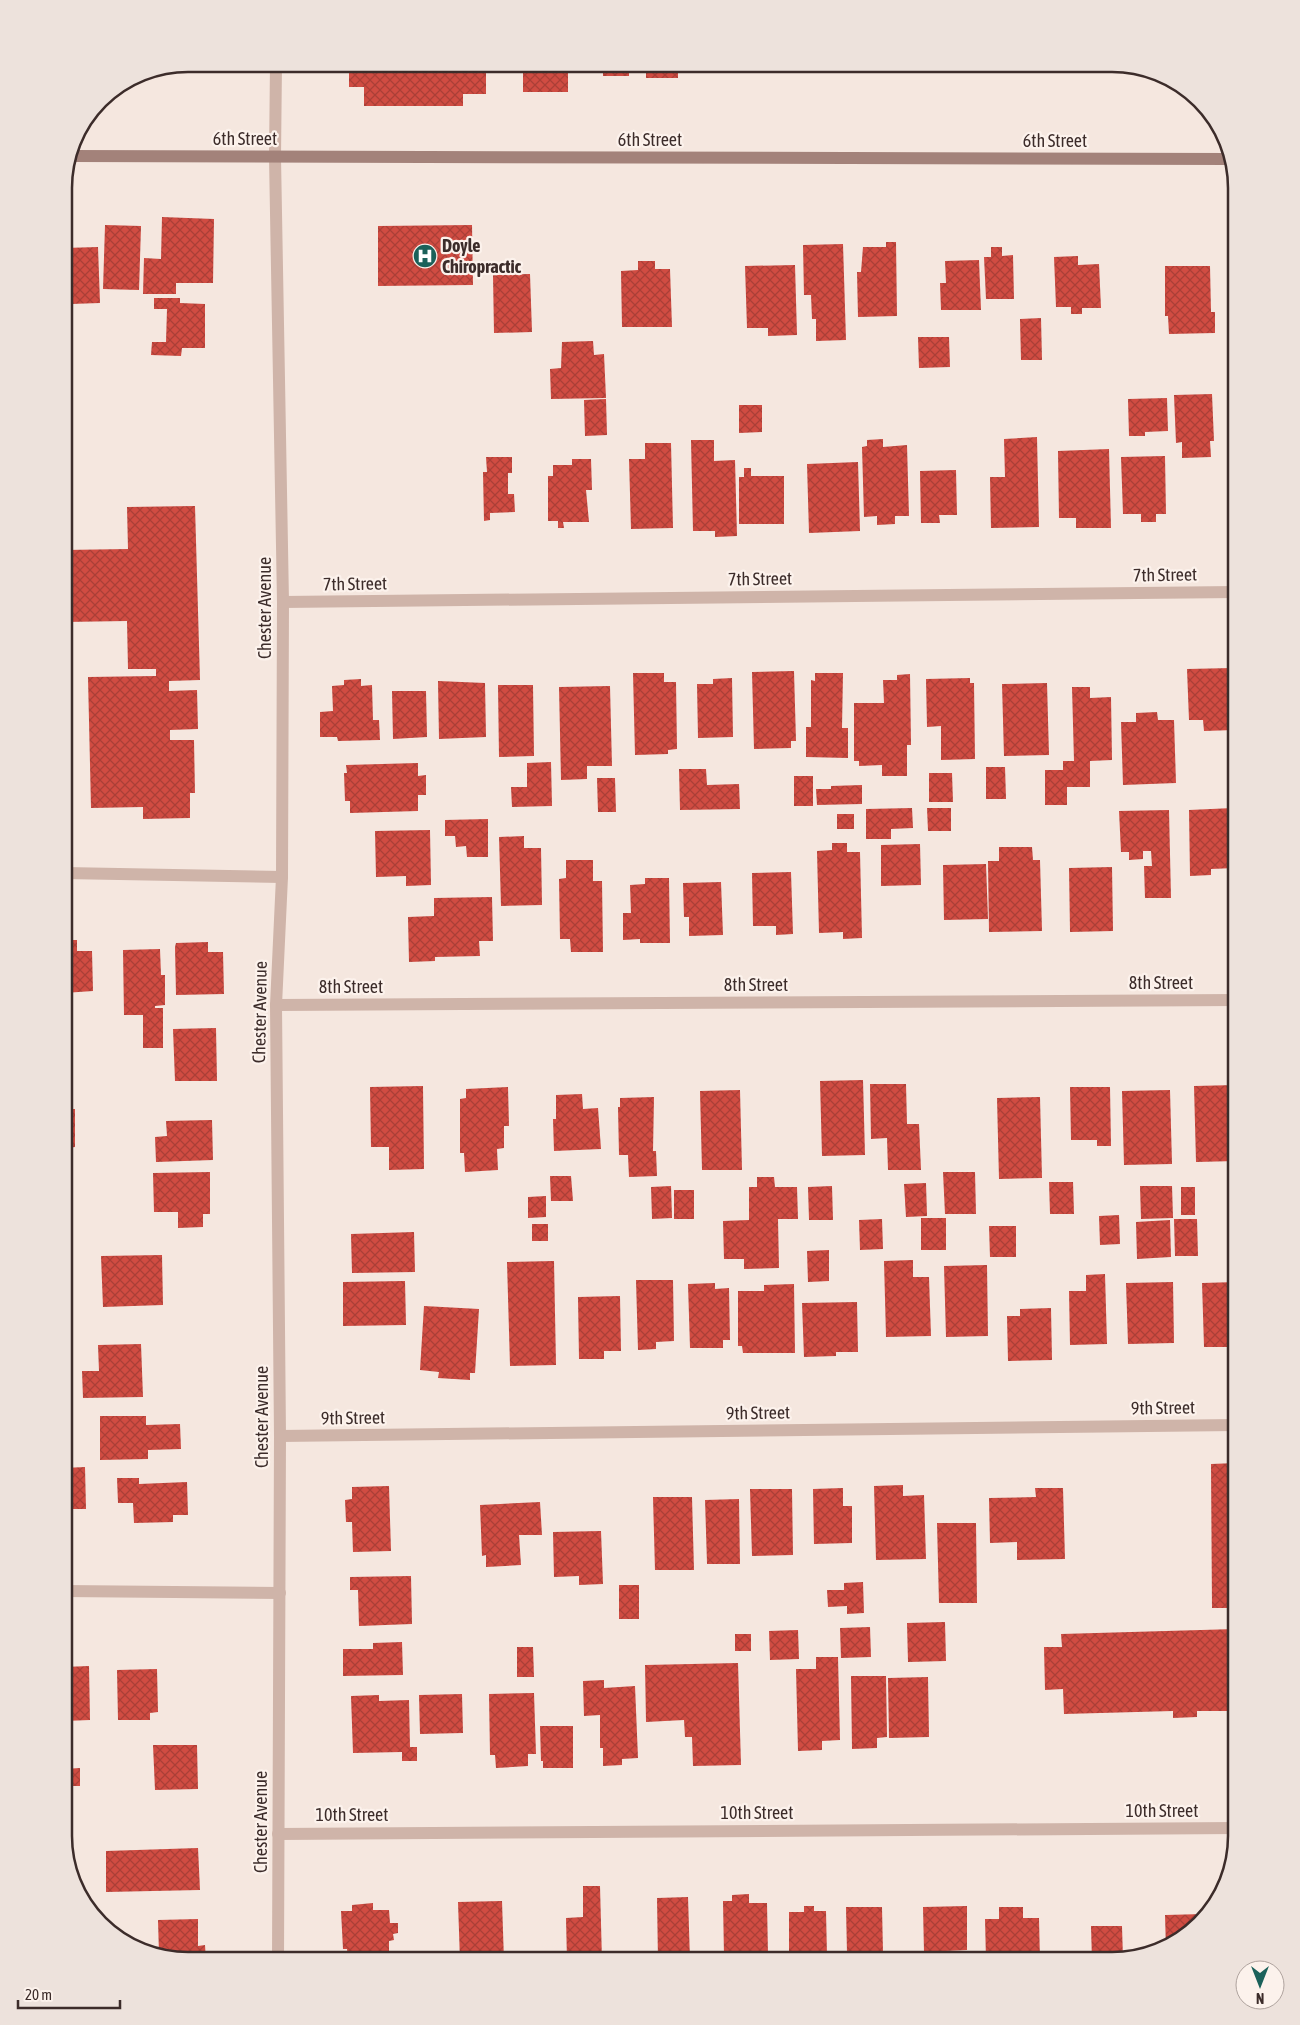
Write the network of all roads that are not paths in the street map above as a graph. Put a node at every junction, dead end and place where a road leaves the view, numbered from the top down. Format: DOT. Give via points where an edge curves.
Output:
graph roads {
  1 [pos="276,73"];
  2 [pos="77,156"];
  3 [pos="274,157"];
  4 [pos="1224,159"];
  5 [pos="1228,592"];
  6 [pos="283,602"];
  7 [pos="73,873"];
  8 [pos="282,877"];
  9 [pos="1228,1000"];
  10 [pos="276,1005"];
  11 [pos="1228,1425"];
  12 [pos="280,1436"];
  13 [pos="72,1591"];
  14 [pos="280,1593"];
  15 [pos="1228,1828"];
  16 [pos="278,1834"];
  17 [pos="278,1952"];
  1 -- 3 [label="street, Chester Avenue"];
  2 -- 3 [label="main road, 6th Street"];
  3 -- 4 [label="main road, 6th Street"];
  3 -- 6 [label="street, Chester Avenue"];
  5 -- 6 [label="street, 7th Street"];
  6 -- 8 [label="street, Chester Avenue"];
  7 -- 8 [label="street"];
  8 -- 10 [label="street, Chester Avenue"];
  9 -- 10 [label="street, 8th Street"];
  10 -- 12 [label="street, Chester Avenue"];
  11 -- 12 [label="street, 9th Street"];
  12 -- 14 [label="street, Chester Avenue"];
  13 -- 14 [label="street"];
  14 -- 16 [label="street, Chester Avenue"];
  15 -- 16 [label="street, 10th Street"];
  16 -- 17 [label="street, Chester Avenue"];
}
